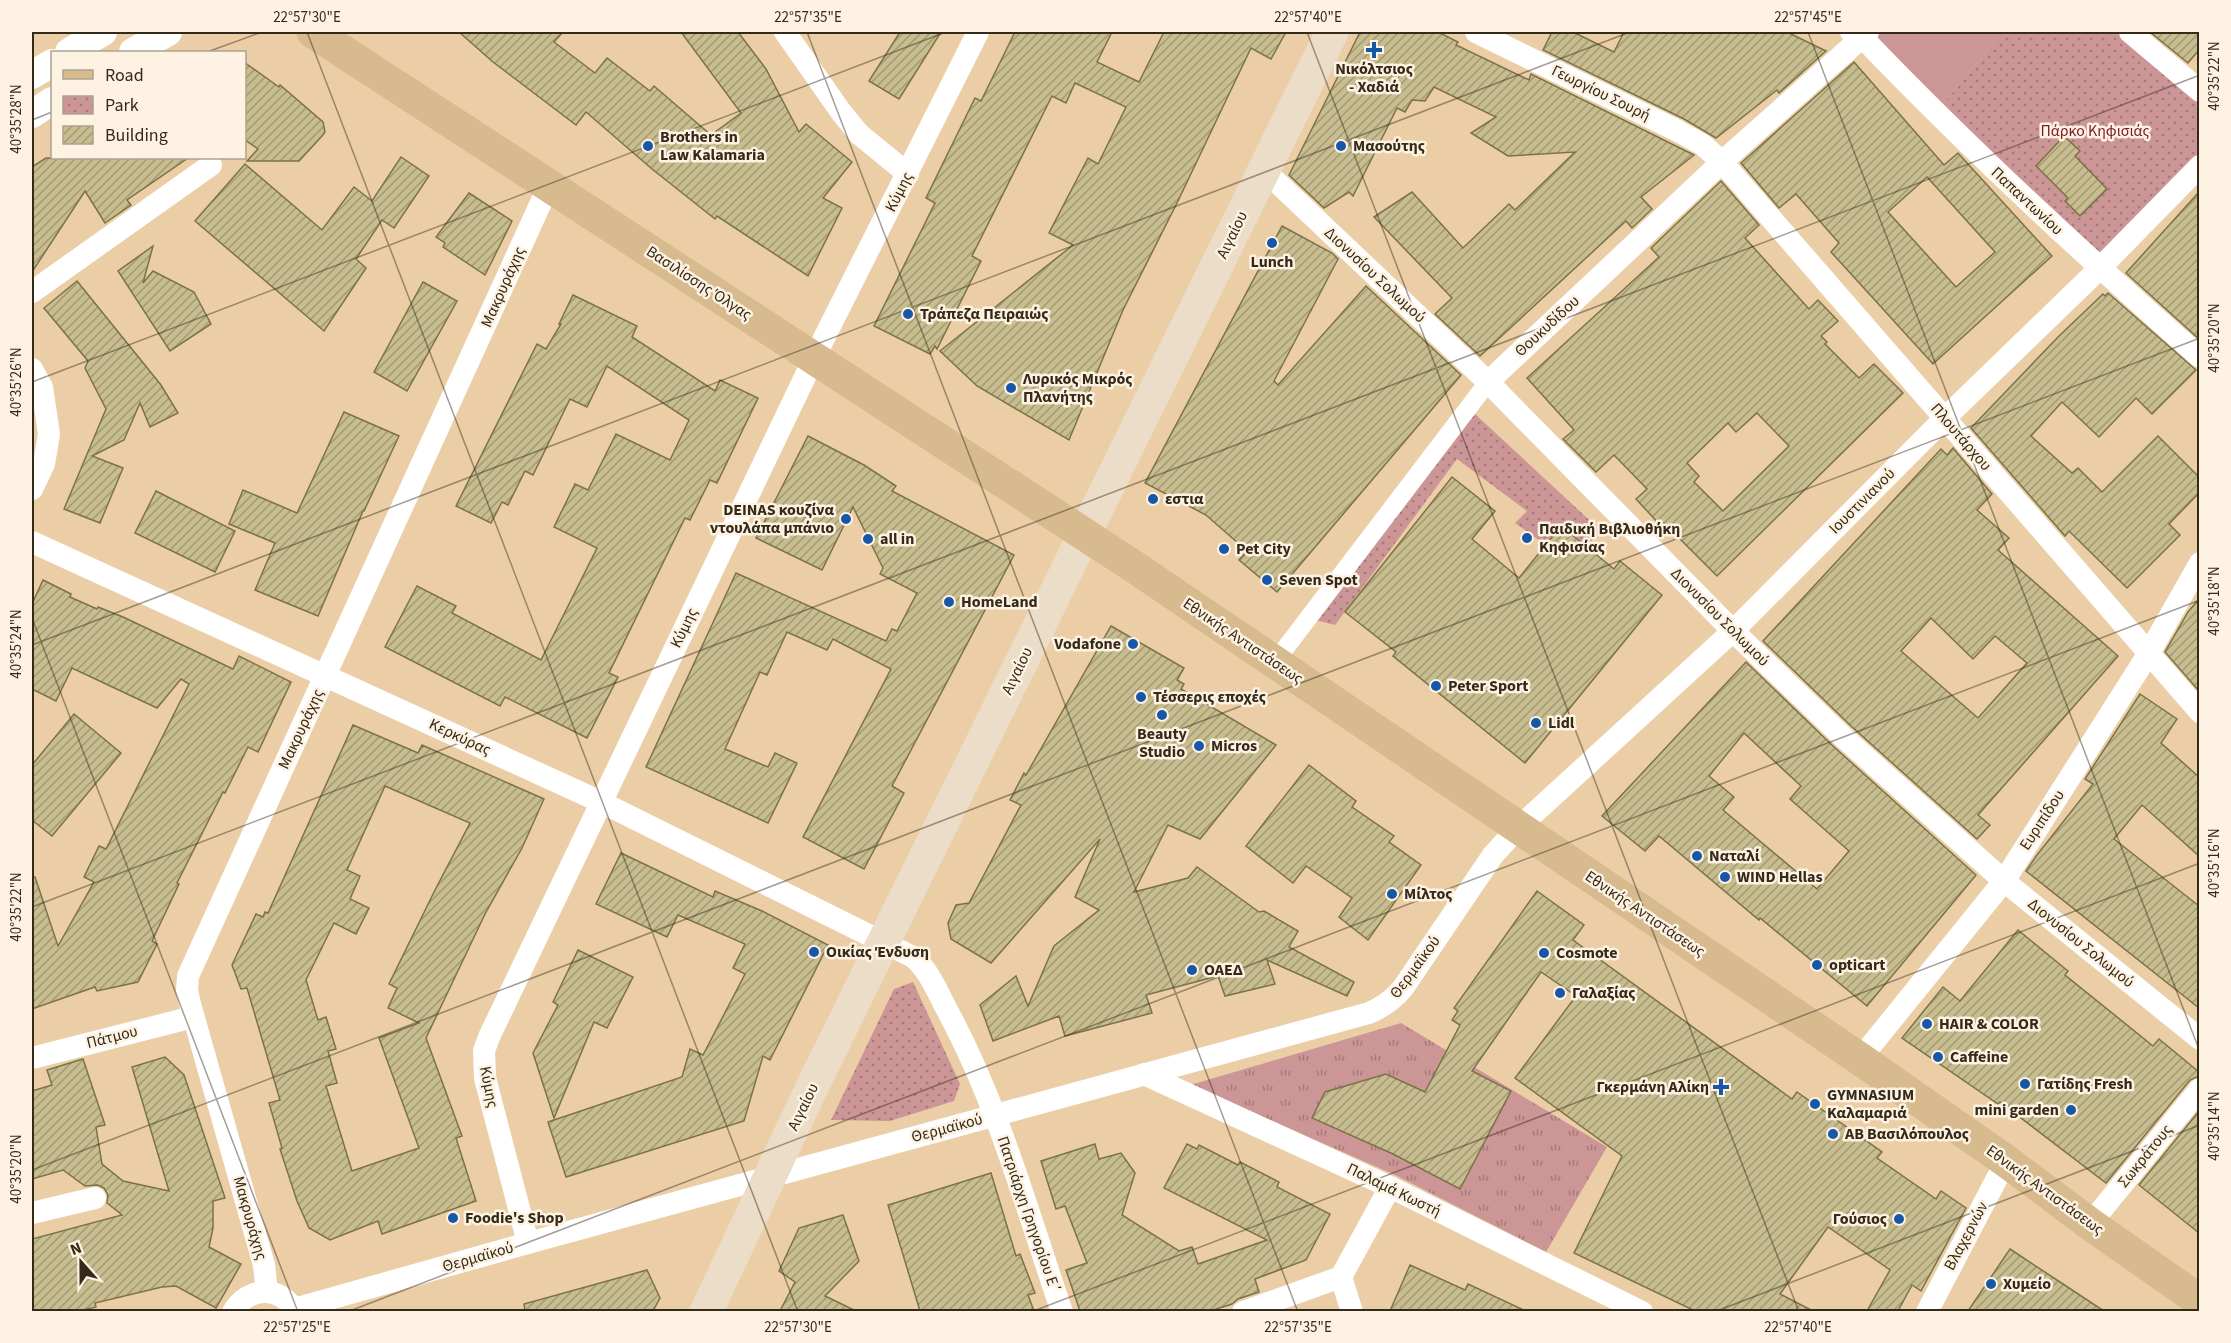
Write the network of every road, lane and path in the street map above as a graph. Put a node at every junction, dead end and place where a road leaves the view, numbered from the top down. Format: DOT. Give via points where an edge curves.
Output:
graph roads {
  1 [pos="103,32"];
  2 [pos="168,32"];
  3 [pos="313,32"];
  4 [pos="785,32"];
  5 [pos="978,32"];
  6 [pos="1332,32"];
  7 [pos="1476,32"];
  8 [pos="2130,32"];
  9 [pos="1860,33"];
  10 [pos="71,51"];
  11 [pos="135,51"];
  12 [pos="51,64"];
  13 [pos="32,75"];
  14 [pos="2199,91"];
  15 [pos="51,103"];
  16 [pos="32,114"];
  17 [pos="1722,162"];
  18 [pos="211,165"];
  19 [pos="2199,166"];
  20 [pos="1264,170"];
  21 [pos="908,174"];
  22 [pos="549,185"];
  23 [pos="2099,269"];
  24 [pos="32,292"];
  25 [pos="2199,357"];
  26 [pos="814,358"];
  27 [pos="32,369"];
  28 [pos="1488,382"];
  29 [pos="1945,418"];
  30 [pos="32,489"];
  31 [pos="1085,534"];
  32 [pos="32,542"];
  33 [pos="2199,563"];
  34 [pos="1733,631"];
  35 [pos="2149,653"];
  36 [pos="1274,663"];
  37 [pos="326,675"];
  38 [pos="2199,712"];
  39 [pos="601,802"];
  40 [pos="1518,828"];
  41 [pos="2004,881"];
  42 [pos="884,942"];
  43 [pos="193,1017"];
  44 [pos="2199,1039"];
  45 [pos="32,1058"];
  46 [pos="1860,1059"];
  47 [pos="1144,1074"];
  48 [pos="2199,1089"];
  49 [pos="994,1115"];
  50 [pos="2006,1161"];
  51 [pos="770,1176"];
  52 [pos="1390,1187"];
  53 [pos="94,1198"];
  54 [pos="32,1213"];
  55 [pos="2090,1224"];
  56 [pos="528,1243"];
  57 [pos="1341,1277"];
  58 [pos="267,1292"];
  59 [pos="2199,1301"];
  60 [pos="295,1310"];
  61 [pos="233,1311"];
  62 [pos="706,1311"];
  63 [pos="1062,1311"];
  64 [pos="1243,1311"];
  65 [pos="1352,1311"];
  66 [pos="1642,1311"];
  67 [pos="1927,1311"];
  1 -- 10 [label="street"];
  2 -- 11 [label="street"];
  3 -- 22 [label="main road, Βασιλίσσης Όλγας"];
  4 -- 21 [label="street" via="859,134"];
  5 -- 21 [label="street, Κύμης"];
  6 -- 20 [label="main road, Αιγαίου"];
  7 -- 17 [label="street, Γεωργίου Σουρή" via="1678,130"];
  8 -- 14 [label="street"];
  9 -- 17 [label="street, Θουκυδίδου"];
  9 -- 23 [label="street, Παπαντωνίου" via="1935,114"];
  12 -- 13 [label="street"];
  15 -- 16 [label="street"];
  17 -- 28 [label="street, Θουκυδίδου"];
  17 -- 29 [label="street, Πλουτάρχου"];
  18 -- 24 [label="street"];
  19 -- 23 [label="street, Ιουστινιανού"];
  20 -- 28 [label="street, Διονυσίου Σολωμού"];
  20 -- 31 [label="main road, Αιγαίου"];
  21 -- 26 [label="street, Κύμης"];
  22 -- 26 [label="main road, Βασιλίσσης Όλγας"];
  22 -- 37 [label="street, Μακρυράχης"];
  23 -- 25 [label="street, Παπαντωνίου"];
  23 -- 29 [label="street, Ιουστινιανού"];
  26 -- 31 [label="main road, Βασιλίσσης Όλγας"];
  26 -- 39 [label="street, Κύμης"];
  27 -- 30 [label="street" via="42,387 49,434 44,464"];
  28 -- 34 [label="street, Διονυσίου Σολωμού"];
  28 -- 36 [label="street, Θουκυδίδου"];
  29 -- 34 [label="street, Ιουστινιανού"];
  29 -- 35 [label="street, Πλουτάρχου"];
  31 -- 36 [label="main road, Εθνικής Αντιστάσεως"];
  31 -- 42 [label="main road, Αιγαίου"];
  32 -- 37 [label="street, Κερκύρας"];
  33 -- 35 [label="street, Ευριπίδου"];
  34 -- 40 [label="street, Ιουστινιανού"];
  34 -- 41 [label="street, Διονυσίου Σολωμού" via="1842,736"];
  35 -- 38 [label="street, Πλουτάρχου"];
  35 -- 41 [label="street, Ευριπίδου"];
  36 -- 40 [label="main road, Εθνικής Αντιστάσεως"];
  37 -- 39 [label="street, Κερκύρας"];
  37 -- 43 [label="street, Μακρυράχης" via="193,963 187,990"];
  39 -- 42 [label="street, Κερκύρας"];
  39 -- 56 [label="street, Κύμης" via="484,1050 485,1078"];
  40 -- 46 [label="main road, Εθνικής Αντιστάσεως"];
  40 -- 47 [label="street, Θερμαϊκού" via="1493,855 1402,988 1381,1008"];
  41 -- 44 [label="street, Διονυσίου Σολωμού"];
  41 -- 46 [label="street, Ευριπίδου"];
  42 -- 49 [label="street, Πατριάρχη Γρηγορίου Ε΄" via="913,957 926,970 969,1051"];
  42 -- 51 [label="main road, Αιγαίου"];
  43 -- 45 [label="street, Πάτμου"];
  43 -- 58 [label="street, Μακρυράχης" via="264,1265"];
  46 -- 50 [label="main road, Εθνικής Αντιστάσεως"];
  47 -- 49 [label="street, Θερμαϊκού"];
  47 -- 52 [label="street, Παλαμά Κωστή"];
  48 -- 55 [label="street, Σωκράτους"];
  49 -- 51 [label="street, Θερμαϊκού"];
  49 -- 63 [label="street, Πατριάρχη Γρηγορίου Ε΄"];
  50 -- 55 [label="main road, Εθνικής Αντιστάσεως"];
  50 -- 67 [label="street, Βλαχερνών"];
  51 -- 56 [label="street, Θερμαϊκού"];
  51 -- 62 [label="main road, Αιγαίου"];
  52 -- 57 [label="street"];
  52 -- 66 [label="street, Παλαμά Κωστή"];
  53 -- 54 [label="street"];
  55 -- 59 [label="main road, Εθνικής Αντιστάσεως"];
  56 -- 60 [label="street, Θερμαϊκού"];
  57 -- 64 [label="street"];
  57 -- 65 [label="street"];
  58 -- 60 [label="street" via="283,1297"];
  58 -- 61 [label="street" via="244,1297"];
}
